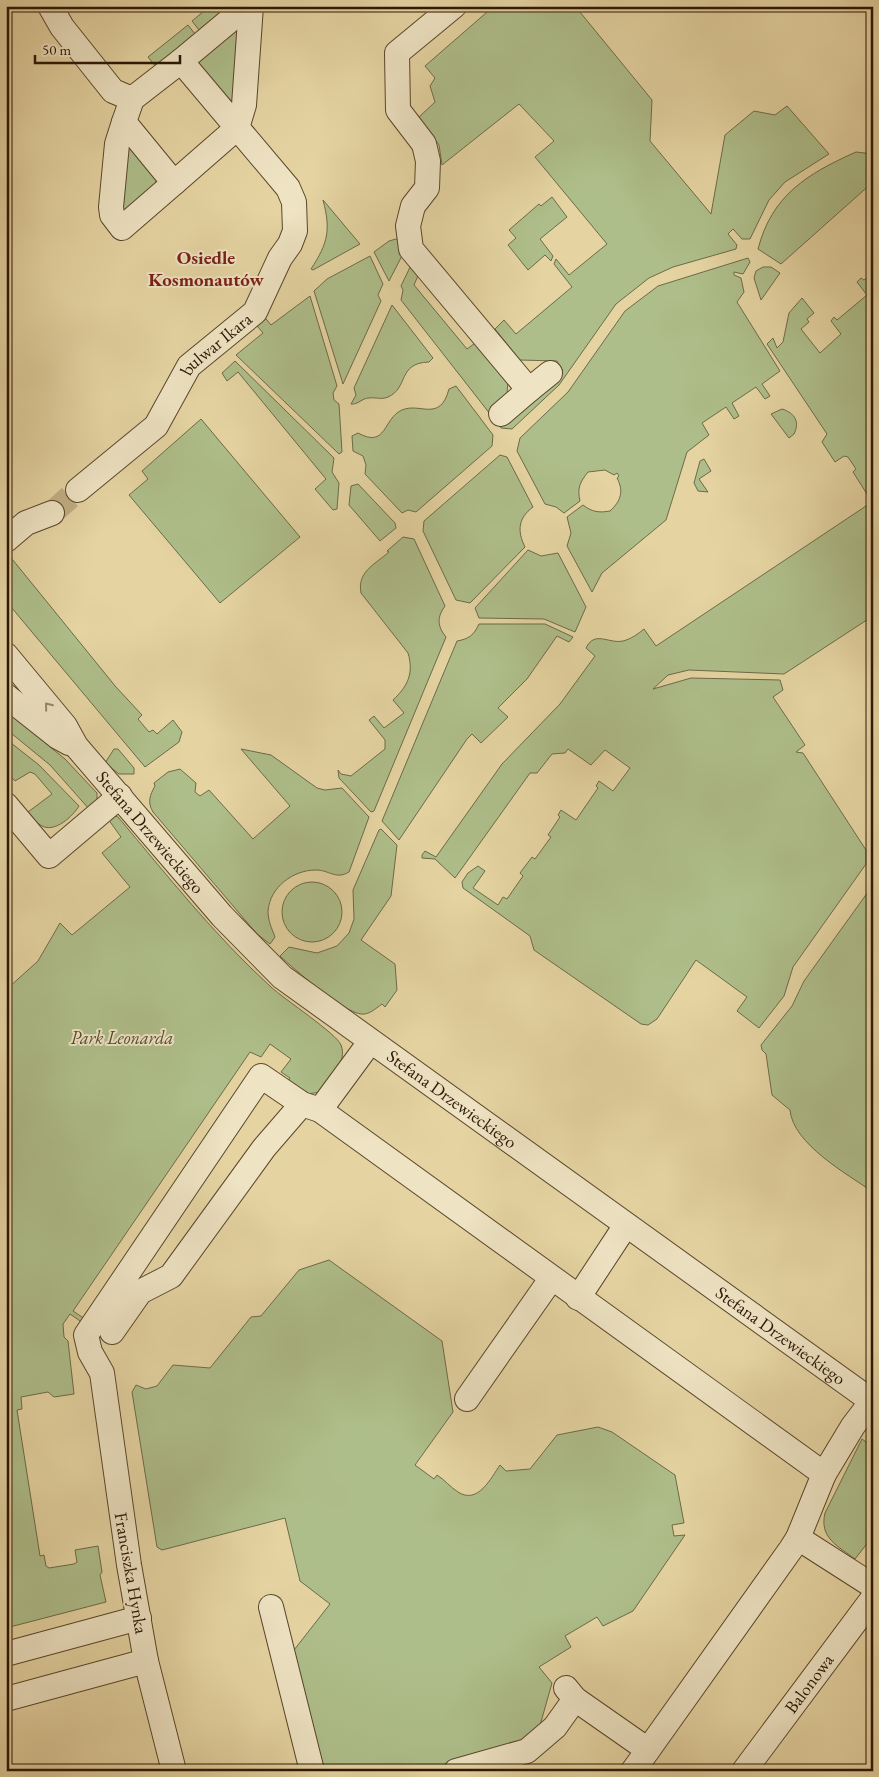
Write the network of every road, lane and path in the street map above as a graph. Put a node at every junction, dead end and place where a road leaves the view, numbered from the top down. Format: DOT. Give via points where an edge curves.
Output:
graph roads {
  1 [pos="50,6"];
  2 [pos="247,6"];
  3 [pos="251,6"];
  4 [pos="454,6"];
  5 [pos="181,61"];
  6 [pos="132,99"];
  7 [pos="124,122"];
  8 [pos="237,128"];
  9 [pos="174,183"];
  10 [pos="550,373"];
  11 [pos="529,390"];
  12 [pos="501,414"];
  13 [pos="78,490"];
  14 [pos="52,513"];
  15 [pos="6,540"];
  16 [pos="6,655"];
  17 [pos="6,696"];
  18 [pos="76,746"];
  19 [pos="120,796"];
  20 [pos="6,805"];
  21 [pos="370,1042"];
  22 [pos="311,1107"];
  23 [pos="626,1225"];
  24 [pos="551,1278"];
  25 [pos="578,1298"];
  26 [pos="114,1316"];
  27 [pos="467,1399"];
  28 [pos="872,1401"];
  29 [pos="824,1474"];
  30 [pos="798,1538"];
  31 [pos="873,1586"];
  32 [pos="873,1598"];
  33 [pos="271,1607"];
  34 [pos="139,1618"];
  35 [pos="6,1654"];
  36 [pos="146,1661"];
  37 [pos="6,1699"];
  38 [pos="648,1750"];
  39 [pos="174,1771"];
  40 [pos="312,1771"];
  41 [pos="456,1771"];
  42 [pos="633,1771"];
  43 [pos="744,1771"];
  1 -- 6 [label="street" via="62,27 113,91"];
  2 -- 5 [label="street"];
  3 -- 8 [label="street" via="244,105"];
  4 -- 11 [label="street" via="397,54 398,110 424,144 428,160 427,188 413,206 408,226 410,249"];
  5 -- 6 [label="street"];
  5 -- 8 [label="street, bulwar Ikara"];
  6 -- 7 [label="street"];
  7 -- 9 [label="street"];
  7 -- 9 [label="street" via="117,144 111,207 112,215 122,228"];
  8 -- 9 [label="street"];
  8 -- 13 [label="street, bulwar Ikara" via="292,196 296,219 290,244 255,312 189,366 156,426"];
  10 -- 11 [label="street"];
  11 -- 12 [label="street"];
  14 -- 15 [label="street" via="26,523"];
  18 -- 16 [label="street, Stefana Drzewieckiego, one-way" via="65,726"];
  17 -- 18 [label="street, Stefana Drzewieckiego" via="58,737"];
  18 -- 19 [label="street, Stefana Drzewieckiego"];
  19 -- 20 [label="street" via="49,856"];
  19 -- 21 [label="street, Stefana Drzewieckiego" via="247,944 282,977"];
  21 -- 22 [label="street"];
  21 -- 23 [label="street, Stefana Drzewieckiego"];
  22 -- 24 [label="street"];
  22 -- 26 [label="street" via="264,1148 171,1276 140,1292"];
  22 -- 26 [label="street" via="261,1076"];
  23 -- 25 [label="street"];
  23 -- 28 [label="street, Stefana Drzewieckiego"];
  24 -- 25 [label="street"];
  24 -- 27 [label="street"];
  25 -- 29 [label="street"];
  26 -- 34 [label="street, Franciszka Hynka" via="86,1335 90,1352 102,1373"];
  28 -- 29 [label="street"];
  29 -- 30 [label="street"];
  30 -- 31 [label="street"];
  30 -- 38 [label="street"];
  32 -- 43 [label="street, Balonowa"];
  33 -- 40 [label="street"];
  34 -- 35 [label="street"];
  34 -- 36 [label="street, Franciszka Hynka"];
  36 -- 37 [label="street"];
  36 -- 39 [label="street, Franciszka Hynka"];
  38 -- 41 [label="street" via="570,1693 556,1727 527,1751"];
  38 -- 42 [label="street"];
}
